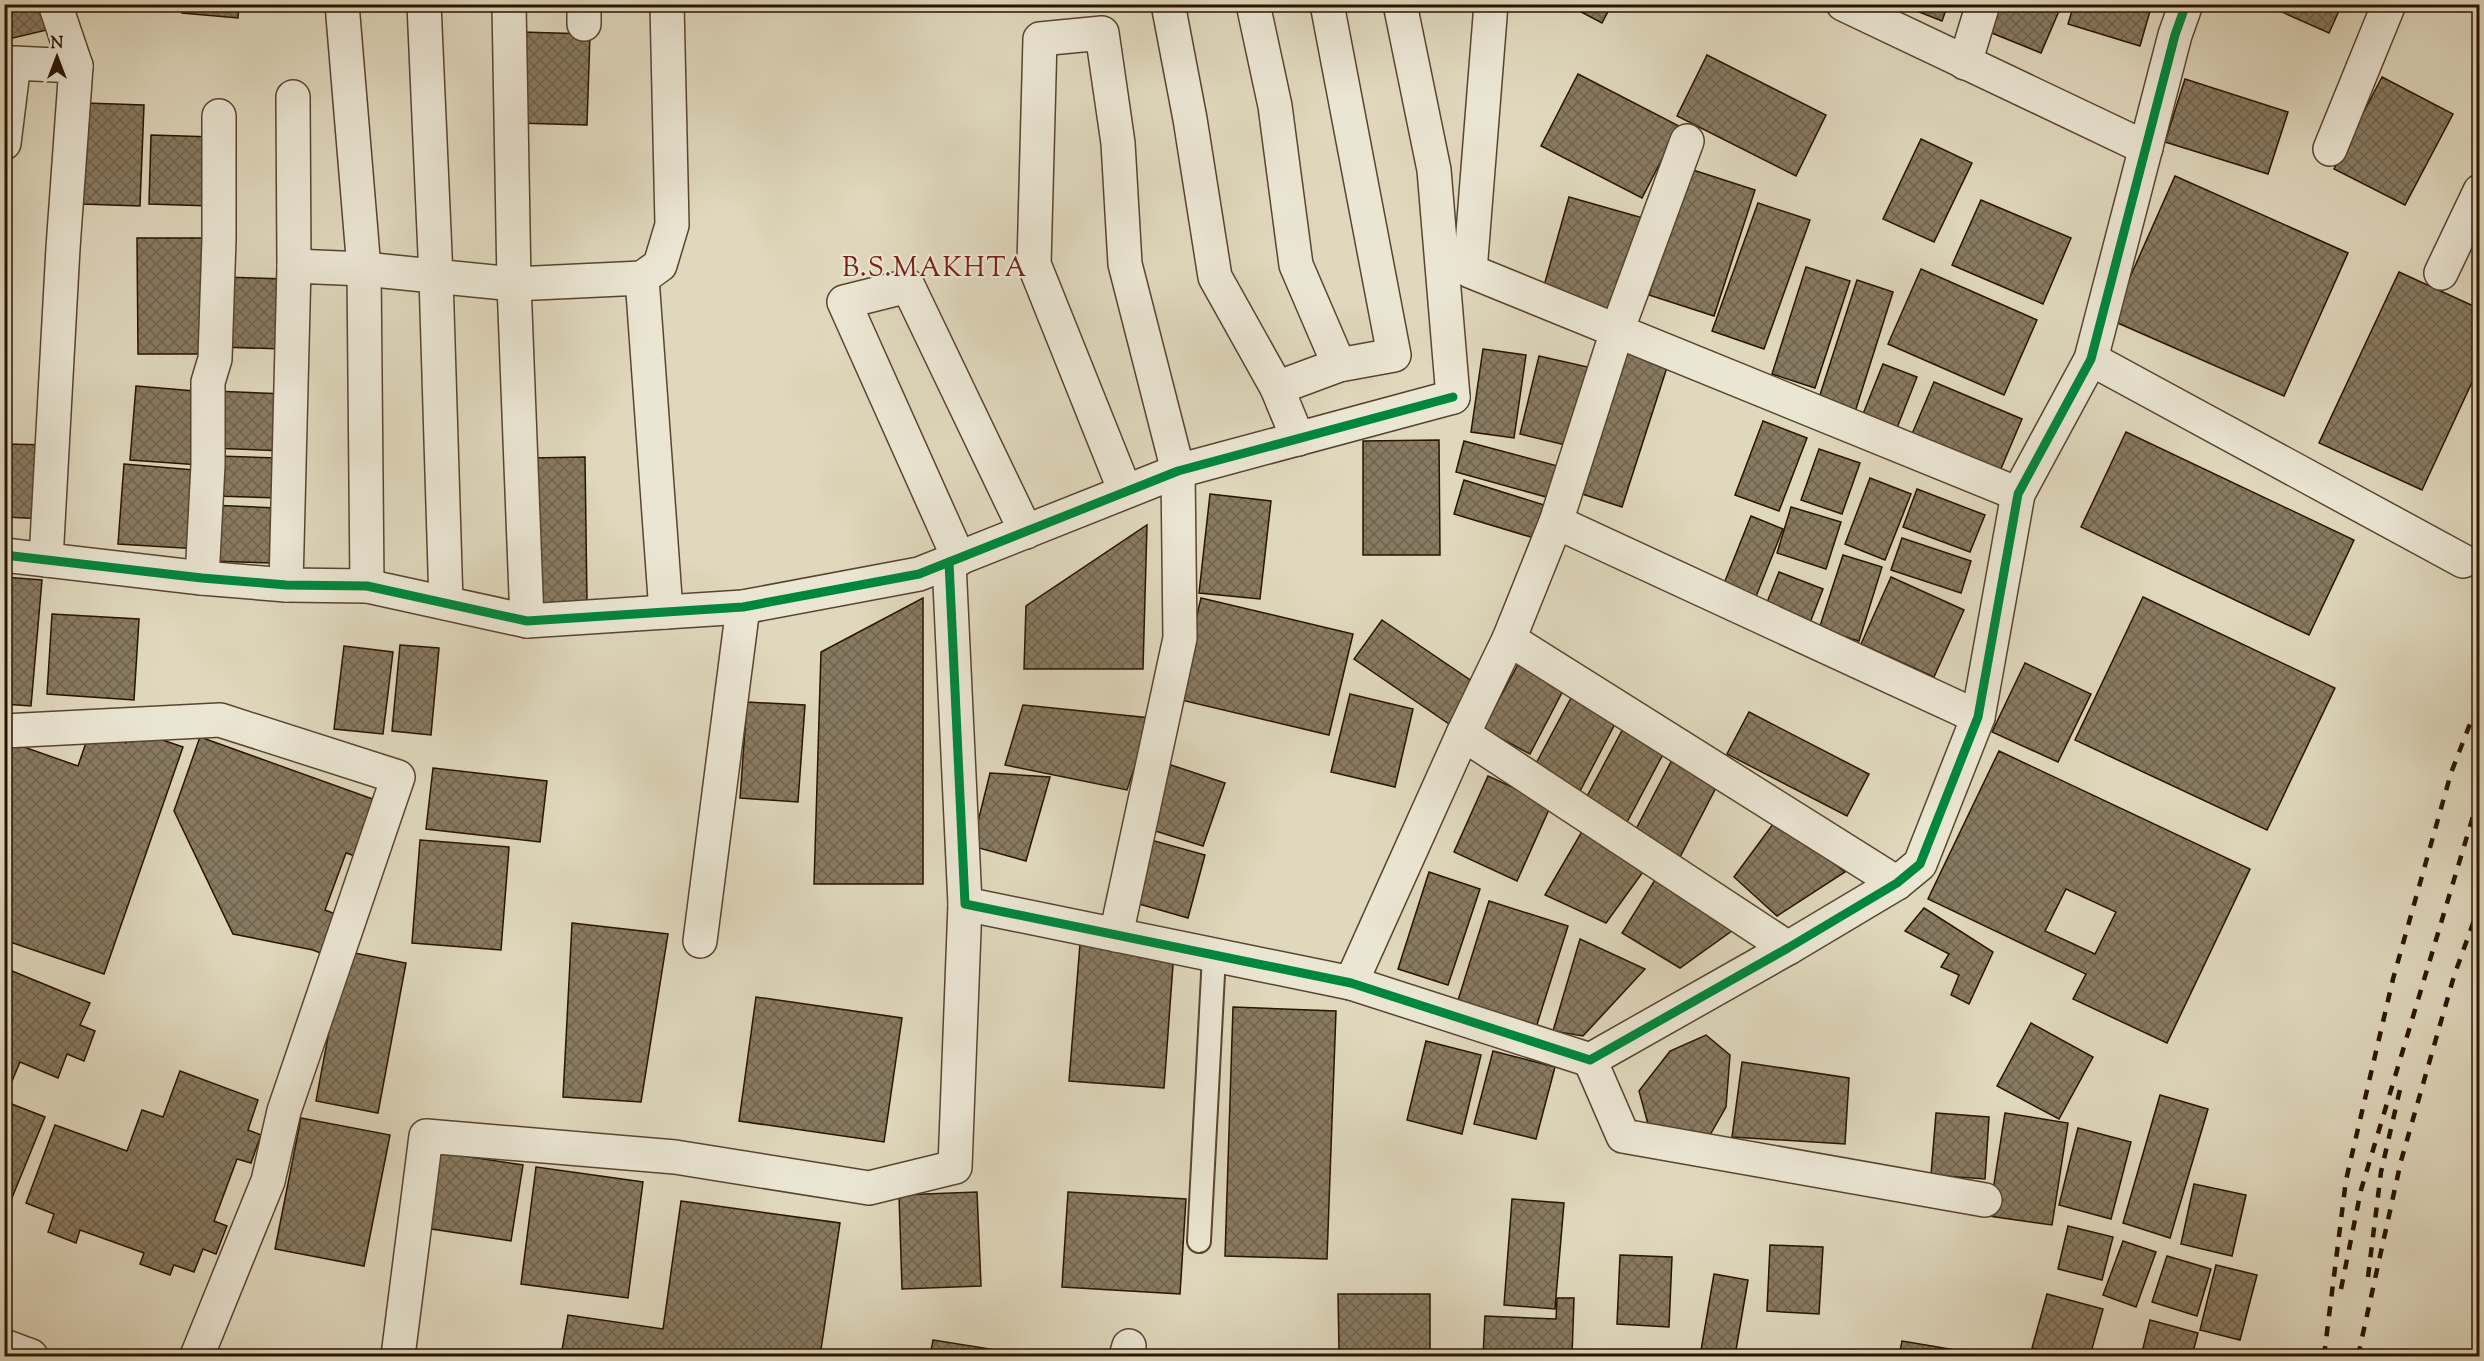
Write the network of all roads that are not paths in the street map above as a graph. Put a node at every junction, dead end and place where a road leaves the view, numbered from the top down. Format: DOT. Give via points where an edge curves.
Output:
graph roads {
  1 [pos="55,4"];
  2 [pos="342,4"];
  3 [pos="424,4"];
  4 [pos="509,4"];
  5 [pos="667,4"];
  6 [pos="1168,4"];
  7 [pos="1253,4"];
  8 [pos="1327,4"];
  9 [pos="1400,4"];
  10 [pos="1491,4"];
  11 [pos="1843,4"];
  12 [pos="1983,4"];
  13 [pos="2186,4"];
  14 [pos="2389,4"];
  15 [pos="1965,63"];
  16 [pos="76,66"];
  17 [pos="293,97"];
  18 [pos="219,116"];
  19 [pos="1687,141"];
  20 [pos="4,143"];
  21 [pos="2146,148"];
  22 [pos="2330,149"];
  23 [pos="2480,191"];
  24 [pos="294,266"];
  25 [pos="364,269"];
  26 [pos="1470,271"];
  27 [pos="2441,273"];
  28 [pos="436,277"];
  29 [pos="642,278"];
  30 [pos="514,284"];
  31 [pos="1617,331"];
  32 [pos="2091,359"];
  33 [pos="1339,365"];
  34 [pos="1277,388"];
  35 [pos="1453,397"];
  36 [pos="1298,438"];
  37 [pos="1178,471"];
  38 [pos="1125,491"];
  39 [pos="2018,494"];
  40 [pos="1556,522"];
  41 [pos="1026,532"];
  42 [pos="4,555"];
  43 [pos="46,560"];
  44 [pos="954,561"];
  45 [pos="2463,561"];
  46 [pos="202,578"];
  47 [pos="286,585"];
  48 [pos="368,586"];
  49 [pos="446,603"];
  50 [pos="743,607"];
  51 [pos="666,612"];
  52 [pos="527,621"];
  53 [pos="1509,639"];
  54 [pos="1978,717"];
  55 [pos="4,731"];
  56 [pos="1463,734"];
  57 [pos="1897,883"];
  58 [pos="965,903"];
  59 [pos="1116,935"];
  60 [pos="700,941"];
  61 [pos="1788,948"];
  62 [pos="1214,955"];
  63 [pos="1351,983"];
  64 [pos="1590,1060"];
  65 [pos="1984,1200"];
  66 [pos="1199,1241"];
  67 [pos="4,1346"];
  68 [pos="31,1356"];
  69 [pos="197,1356"];
  70 [pos="398,1356"];
  1 -- 16 [label="street"];
  2 -- 25 [label="street"];
  3 -- 28 [label="street"];
  4 -- 30 [label="street"];
  5 -- 29 [label="street" via="672,225 660,265"];
  6 -- 34 [label="street" via="1215,277"];
  7 -- 33 [label="street" via="1275,106 1296,265"];
  8 -- 33 [label="street" via="1394,355"];
  9 -- 35 [label="street" via="1434,170"];
  10 -- 26 [label="street"];
  11 -- 15 [label="street"];
  12 -- 15 [label="street"];
  13 -- 21 [label="street"];
  14 -- 22 [label="street"];
  15 -- 21 [label="street"];
  16 -- 20 [label="street" via="14,63"];
  16 -- 43 [label="street"];
  17 -- 24 [label="street"];
  18 -- 46 [label="street" via="215,359 208,382"];
  19 -- 31 [label="street"];
  21 -- 32 [label="street"];
  23 -- 27 [label="street"];
  24 -- 25 [label="street"];
  24 -- 47 [label="street"];
  25 -- 28 [label="street"];
  25 -- 48 [label="street"];
  26 -- 31 [label="street"];
  26 -- 35 [label="street"];
  28 -- 30 [label="street"];
  28 -- 49 [label="street"];
  29 -- 30 [label="street"];
  29 -- 51 [label="street"];
  30 -- 52 [label="street"];
  31 -- 39 [label="street"];
  31 -- 40 [label="street"];
  32 -- 39 [label="street"];
  32 -- 45 [label="street"];
  33 -- 34 [label="street"];
  34 -- 36 [label="street"];
  35 -- 36 [label="street"];
  36 -- 37 [label="street"];
  37 -- 38 [label="street"];
  37 -- 38 [label="street" via="1125,264 1118,143 1102,33 1040,39 1034,264"];
  37 -- 59 [label="street" via="1180,638"];
  38 -- 41 [label="street"];
  39 -- 54 [label="street"];
  40 -- 53 [label="street"];
  40 -- 54 [label="street"];
  41 -- 44 [label="street"];
  41 -- 44 [label="street" via="908,286 843,302"];
  42 -- 43 [label="street"];
  43 -- 46 [label="street"];
  44 -- 50 [label="street" via="920,574"];
  44 -- 58 [label="street"];
  46 -- 47 [label="street"];
  47 -- 48 [label="street"];
  48 -- 49 [label="street"];
  49 -- 52 [label="street"];
  50 -- 51 [label="street"];
  50 -- 60 [label="street"];
  51 -- 52 [label="street"];
  53 -- 56 [label="street"];
  53 -- 57 [label="street"];
  54 -- 57 [label="street" via="1920,864"];
  55 -- 69 [label="street" via="220,720 399,777 284,1111 268,1181"];
  56 -- 61 [label="street"];
  56 -- 63 [label="street"];
  57 -- 61 [label="street"];
  58 -- 59 [label="street"];
  58 -- 70 [label="street" via="955,1167 869,1188 675,1157 426,1136"];
  59 -- 62 [label="street"];
  61 -- 64 [label="street"];
  62 -- 63 [label="street"];
  62 -- 66 [label="lane"];
  63 -- 64 [label="street"];
  64 -- 65 [label="street" via="1623,1136"];
  67 -- 68 [label="street"];
}
